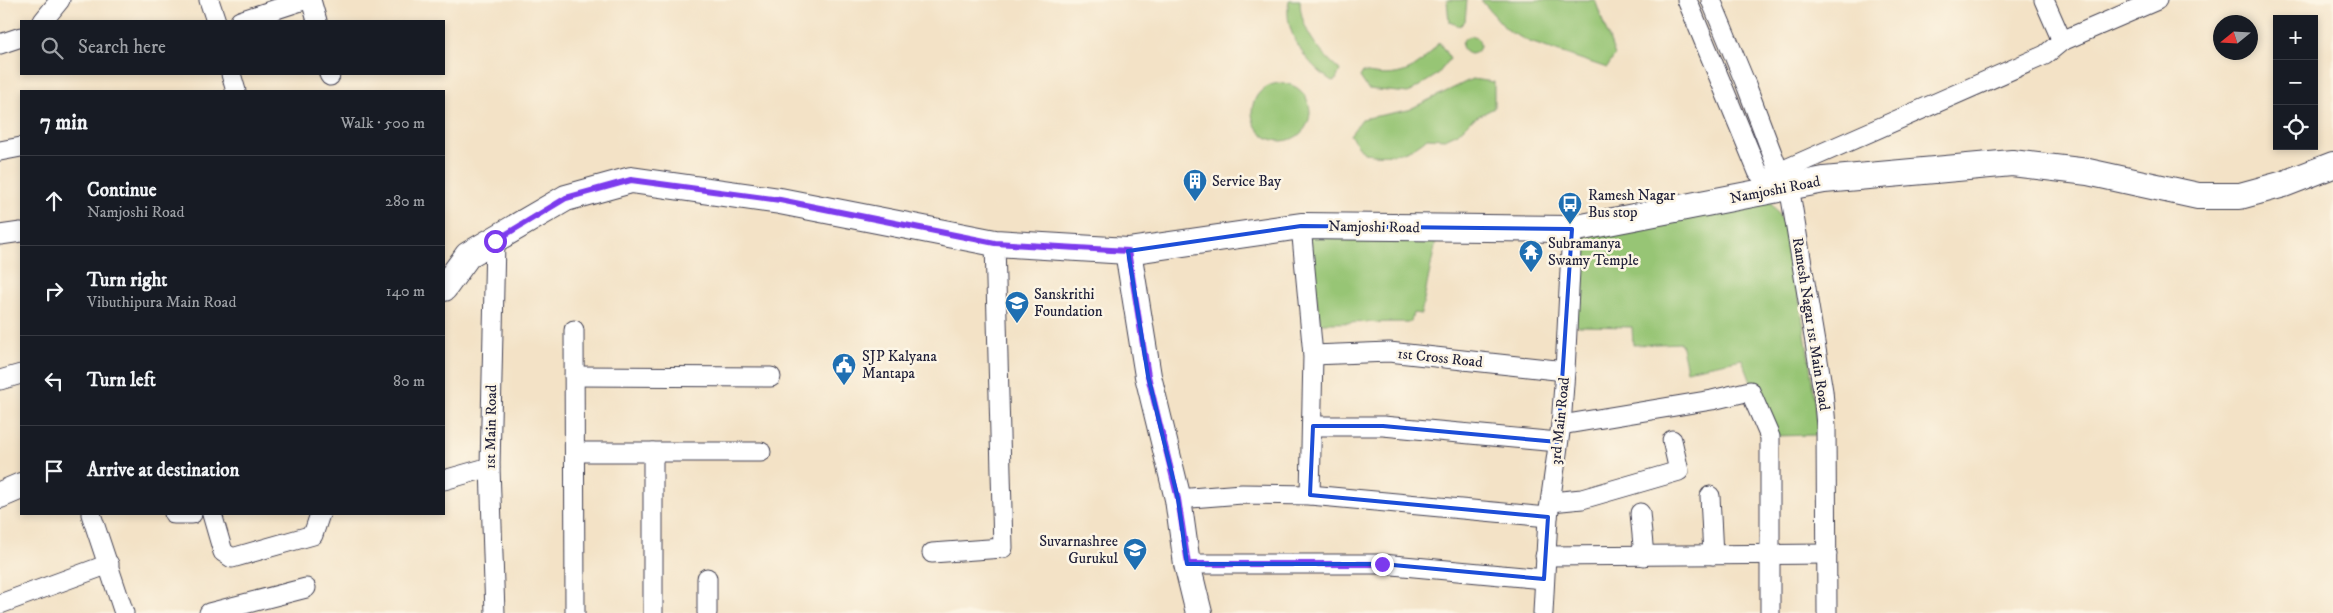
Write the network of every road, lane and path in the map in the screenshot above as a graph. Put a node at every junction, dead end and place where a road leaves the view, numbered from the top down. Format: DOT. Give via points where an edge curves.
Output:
graph roads {
  1 [pos="60,0"];
  2 [pos="209,0"];
  3 [pos="304,0"];
  4 [pos="311,0"];
  5 [pos="1688,0"];
  6 [pos="1710,0"];
  7 [pos="2044,0"];
  8 [pos="2157,0"];
  9 [pos="44,20"];
  10 [pos="216,20"];
  11 [pos="243,20"];
  12 [pos="316,20"];
  13 [pos="20,37"];
  14 [pos="2062,41"];
  15 [pos="0,44"];
  16 [pos="231,75"];
  17 [pos="236,90"];
  18 [pos="20,147"];
  19 [pos="0,150"];
  20 [pos="2333,165"];
  21 [pos="1781,183"];
  22 [pos="1301,226"];
  23 [pos="1572,229"];
  24 [pos="20,232"];
  25 [pos="0,235"];
  26 [pos="495,241"];
  27 [pos="995,243"];
  28 [pos="1128,251"];
  29 [pos="445,287"];
  30 [pos="574,330"];
  31 [pos="1313,355"];
  32 [pos="1565,371"];
  33 [pos="20,374"];
  34 [pos="574,376"];
  35 [pos="771,377"];
  36 [pos="0,380"];
  37 [pos="1313,426"];
  38 [pos="1560,434"];
  39 [pos="1672,440"];
  40 [pos="574,452"];
  41 [pos="653,452"];
  42 [pos="760,452"];
  43 [pos="490,467"];
  44 [pos="445,480"];
  45 [pos="20,486"];
  46 [pos="1310,495"];
  47 [pos="0,496"];
  48 [pos="1710,496"];
  49 [pos="1178,499"];
  50 [pos="1549,509"];
  51 [pos="1640,513"];
  52 [pos="91,515"];
  53 [pos="212,515"];
  54 [pos="320,515"];
  55 [pos="932,552"];
  56 [pos="1770,554"];
  57 [pos="1827,554"];
  58 [pos="1714,555"];
  59 [pos="1546,556"];
  60 [pos="1644,556"];
  61 [pos="109,564"];
  62 [pos="1188,564"];
  63 [pos="707,578"];
  64 [pos="1544,579"];
  65 [pos="306,588"];
  66 [pos="0,604"];
  67 [pos="124,613"];
  68 [pos="209,613"];
  69 [pos="495,613"];
  70 [pos="575,613"];
  71 [pos="653,613"];
  72 [pos="707,613"];
  73 [pos="1198,613"];
  74 [pos="1543,613"];
  75 [pos="1770,613"];
  76 [pos="1827,613"];
  1 -- 9 [label="street"];
  2 -- 10 [label="street"];
  3 -- 11 [label="street"];
  4 -- 12 [label="street"];
  5 -- 21 [label="street" via="1758,172"];
  6 -- 21 [label="street, Ramesh Nagar 1st Main Road" via="1747,87"];
  7 -- 14 [label="street"];
  8 -- 14 [label="street"];
  13 -- 15 [label="street"];
  14 -- 21 [label="street" via="2045,55"];
  16 -- 17 [label="street"];
  18 -- 19 [label="street"];
  20 -- 21 [label="main road, Namjoshi Road" via="2284,184 2240,196 2198,196 2088,172 2012,163"];
  21 -- 23 [label="main road, Namjoshi Road"];
  21 -- 57 [label="street, Ramesh Nagar 1st Main Road" via="1823,392"];
  22 -- 23 [label="main road, Namjoshi Road"];
  22 -- 28 [label="main road, Namjoshi Road"];
  22 -- 31 [label="street"];
  23 -- 32 [label="street, 3rd Main Road"];
  24 -- 25 [label="street"];
  26 -- 27 [label="main road, Namjoshi Road" via="566,198 631,180 780,200"];
  26 -- 29 [label="main road, Namjoshi Road" via="468,255"];
  26 -- 43 [label="street, 1st Main Road"];
  27 -- 28 [label="main road, Namjoshi Road"];
  27 -- 55 [label="street" via="1003,548"];
  28 -- 49 [label="main road" via="1148,376"];
  30 -- 34 [label="street"];
  31 -- 32 [label="street, 1st Cross Road" via="1389,352"];
  31 -- 37 [label="street"];
  32 -- 38 [label="street, 3rd Main Road"];
  33 -- 36 [label="street"];
  34 -- 35 [label="street"];
  34 -- 40 [label="street"];
  37 -- 38 [label="street"];
  37 -- 46 [label="street"];
  38 -- 50 [label="street, 3rd Main Road"];
  38 -- 56 [label="street" via="1750,391 1770,437"];
  39 -- 50 [label="street" via="1679,471"];
  40 -- 41 [label="street"];
  40 -- 70 [label="street"];
  41 -- 42 [label="street"];
  41 -- 71 [label="street"];
  43 -- 44 [label="street"];
  43 -- 69 [label="street, 1st Main Road"];
  45 -- 47 [label="main road"];
  46 -- 49 [label="street" via="1242,494"];
  46 -- 50 [label="street"];
  48 -- 58 [label="street"];
  49 -- 62 [label="main road"];
  50 -- 59 [label="street, 3rd Main Road"];
  51 -- 60 [label="street"];
  52 -- 61 [label="street"];
  53 -- 54 [label="street" via="223,552 232,558 313,535"];
  56 -- 57 [label="street"];
  56 -- 58 [label="street"];
  56 -- 75 [label="street"];
  57 -- 76 [label="street, Ramesh Nagar 1st Main Road"];
  58 -- 60 [label="street"];
  59 -- 60 [label="street"];
  59 -- 64 [label="street, 3rd Main Road"];
  61 -- 66 [label="street"];
  61 -- 67 [label="street"];
  62 -- 64 [label="street" via="1382,564"];
  62 -- 73 [label="main road"];
  63 -- 72 [label="street"];
  64 -- 74 [label="street, 3rd Main Road"];
  65 -- 68 [label="street"];
}
